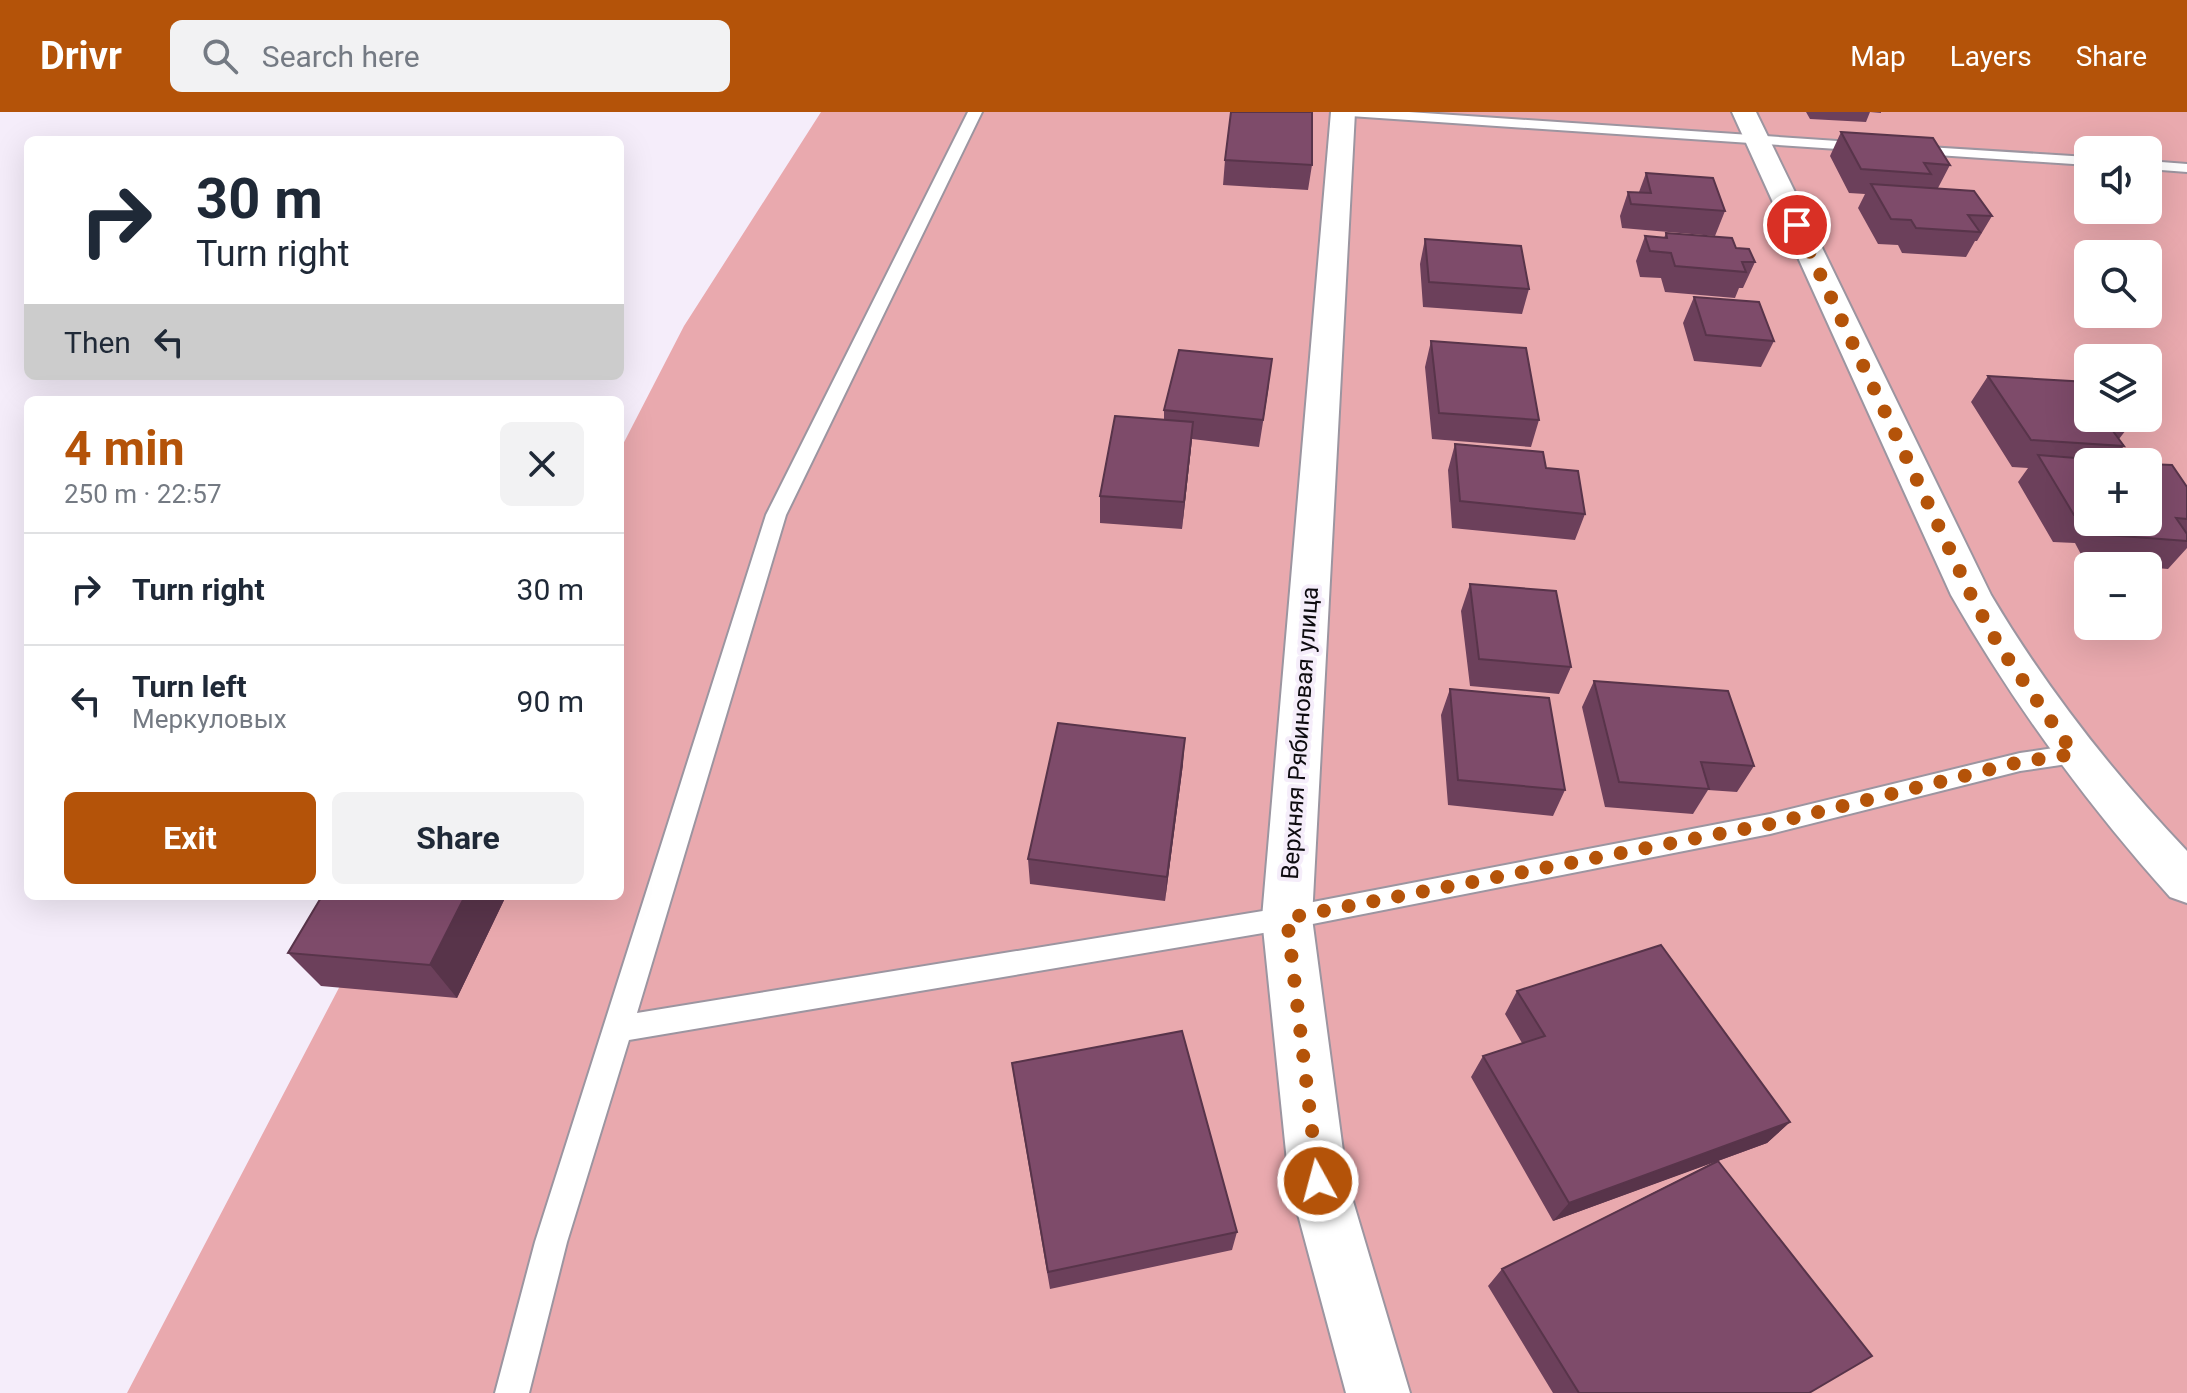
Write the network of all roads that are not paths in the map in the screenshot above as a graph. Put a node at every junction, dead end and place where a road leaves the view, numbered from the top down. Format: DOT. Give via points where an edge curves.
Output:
graph roads {
  1 [pos="975,112"];
  2 [pos="1343,112"];
  3 [pos="1350,112"];
  4 [pos="1751,126"];
  5 [pos="1883,148"];
  6 [pos="1899,149"];
  7 [pos="2074,160"];
  8 [pos="2162,166"];
  9 [pos="2187,168"];
  10 [pos="2074,754"];
  11 [pos="2187,883"];
  12 [pos="1287,918"];
  13 [pos="618,1029"];
  14 [pos="512,1393"];
  15 [pos="1378,1393"];
  1 -- 13 [label="lane" via="776,515"];
  2 -- 12 [label="street, Верхняя Рябиновая улица"];
  3 -- 4 [label="lane"];
  4 -- 5 [label="lane"];
  4 -- 10 [label="street" via="1971,595 1999,646"];
  6 -- 7 [label="lane"];
  8 -- 9 [label="lane"];
  10 -- 11 [label="street"];
  10 -- 12 [label="lane" via="2020,762 1770,824"];
  12 -- 13 [label="lane"];
  12 -- 15 [label="street, Верхняя Рябиновая улица" via="1318,1181"];
  13 -- 14 [label="lane" via="551,1242"];
}
